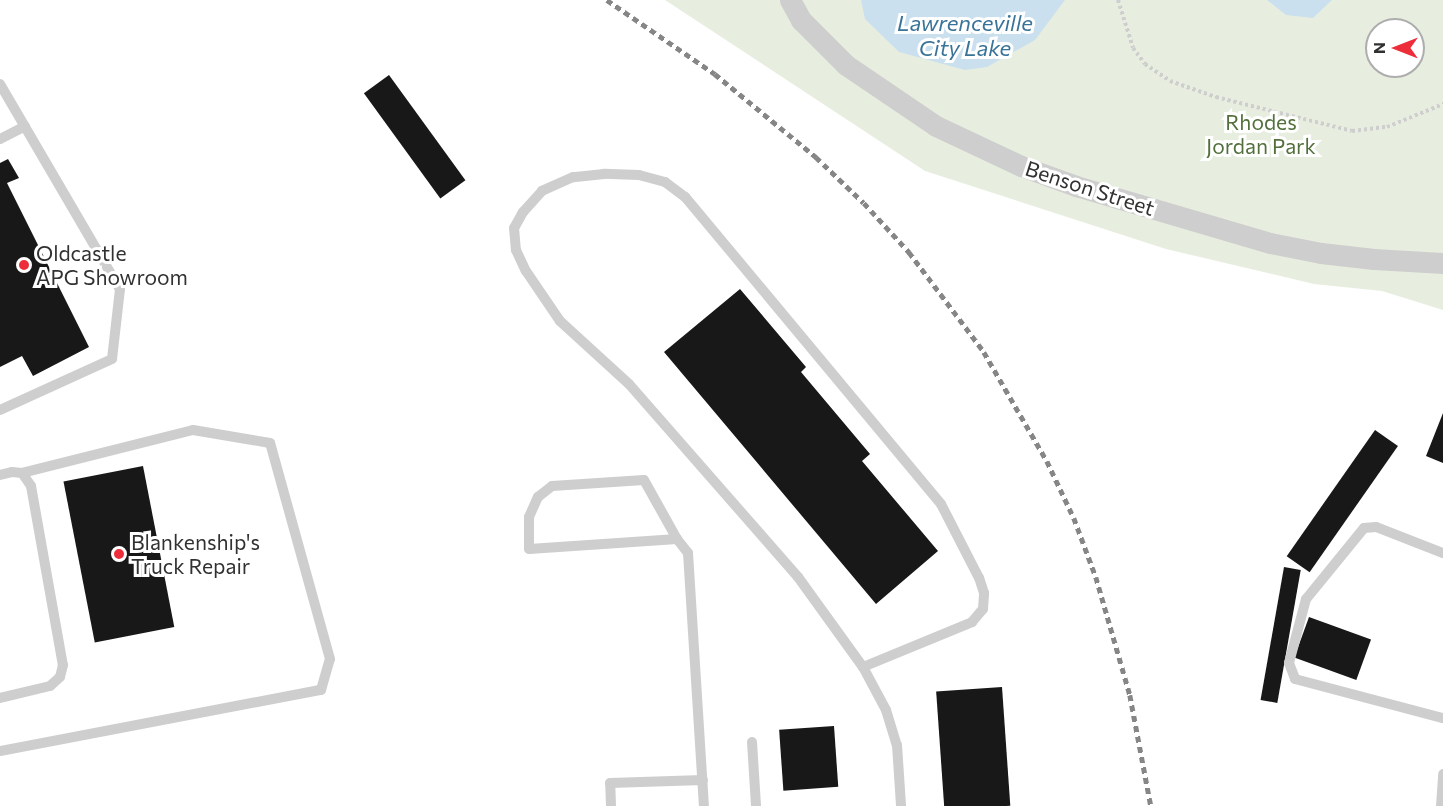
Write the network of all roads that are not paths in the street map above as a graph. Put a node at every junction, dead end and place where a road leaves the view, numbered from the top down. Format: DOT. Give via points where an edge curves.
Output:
graph roads {
  1 [pos="790,0"];
  2 [pos="0,84"];
  3 [pos="25,126"];
  4 [pos="0,139"];
  5 [pos="1443,263"];
  6 [pos="0,410"];
  7 [pos="22,473"];
  8 [pos="0,475"];
  9 [pos="677,539"];
  10 [pos="1443,553"];
  11 [pos="863,667"];
  12 [pos="0,698"];
  13 [pos="1443,718"];
  14 [pos="752,742"];
  15 [pos="0,751"];
  16 [pos="1443,774"];
  17 [pos="703,780"];
  18 [pos="611,806"];
  19 [pos="704,806"];
  20 [pos="756,806"];
  21 [pos="901,806"];
  22 [pos="1441,806"];
  1 -- 5 [label="street, Benson Street" via="801,20 846,65 936,126 1021,166 1270,243 1353,257"];
  2 -- 3 [label="lane"];
  3 -- 4 [label="lane"];
  3 -- 6 [label="lane" via="120,289 112,359"];
  7 -- 8 [label="lane"];
  7 -- 12 [label="lane" via="31,486 63,664 60,677 50,686"];
  7 -- 15 [label="lane" via="193,430 270,443 330,659 321,690"];
  9 -- 9 [label="lane" via="644,480 552,486 538,497 529,517 530,549"];
  9 -- 17 [label="lane" via="688,553"];
  10 -- 13 [label="lane" via="1376,527 1364,528 1306,599 1289,663 1295,679"];
  11 -- 11 [label="lane" via="798,577 629,384 560,321 526,271 516,250 514,228 542,191 573,177 639,175 664,182 685,197 941,504 979,578 984,593 982,609 972,622"];
  11 -- 21 [label="lane" via="886,710 897,745"];
  14 -- 20 [label="lane"];
  16 -- 22 [label="lane"];
  17 -- 18 [label="lane" via="610,783"];
  17 -- 19 [label="lane"];
}
